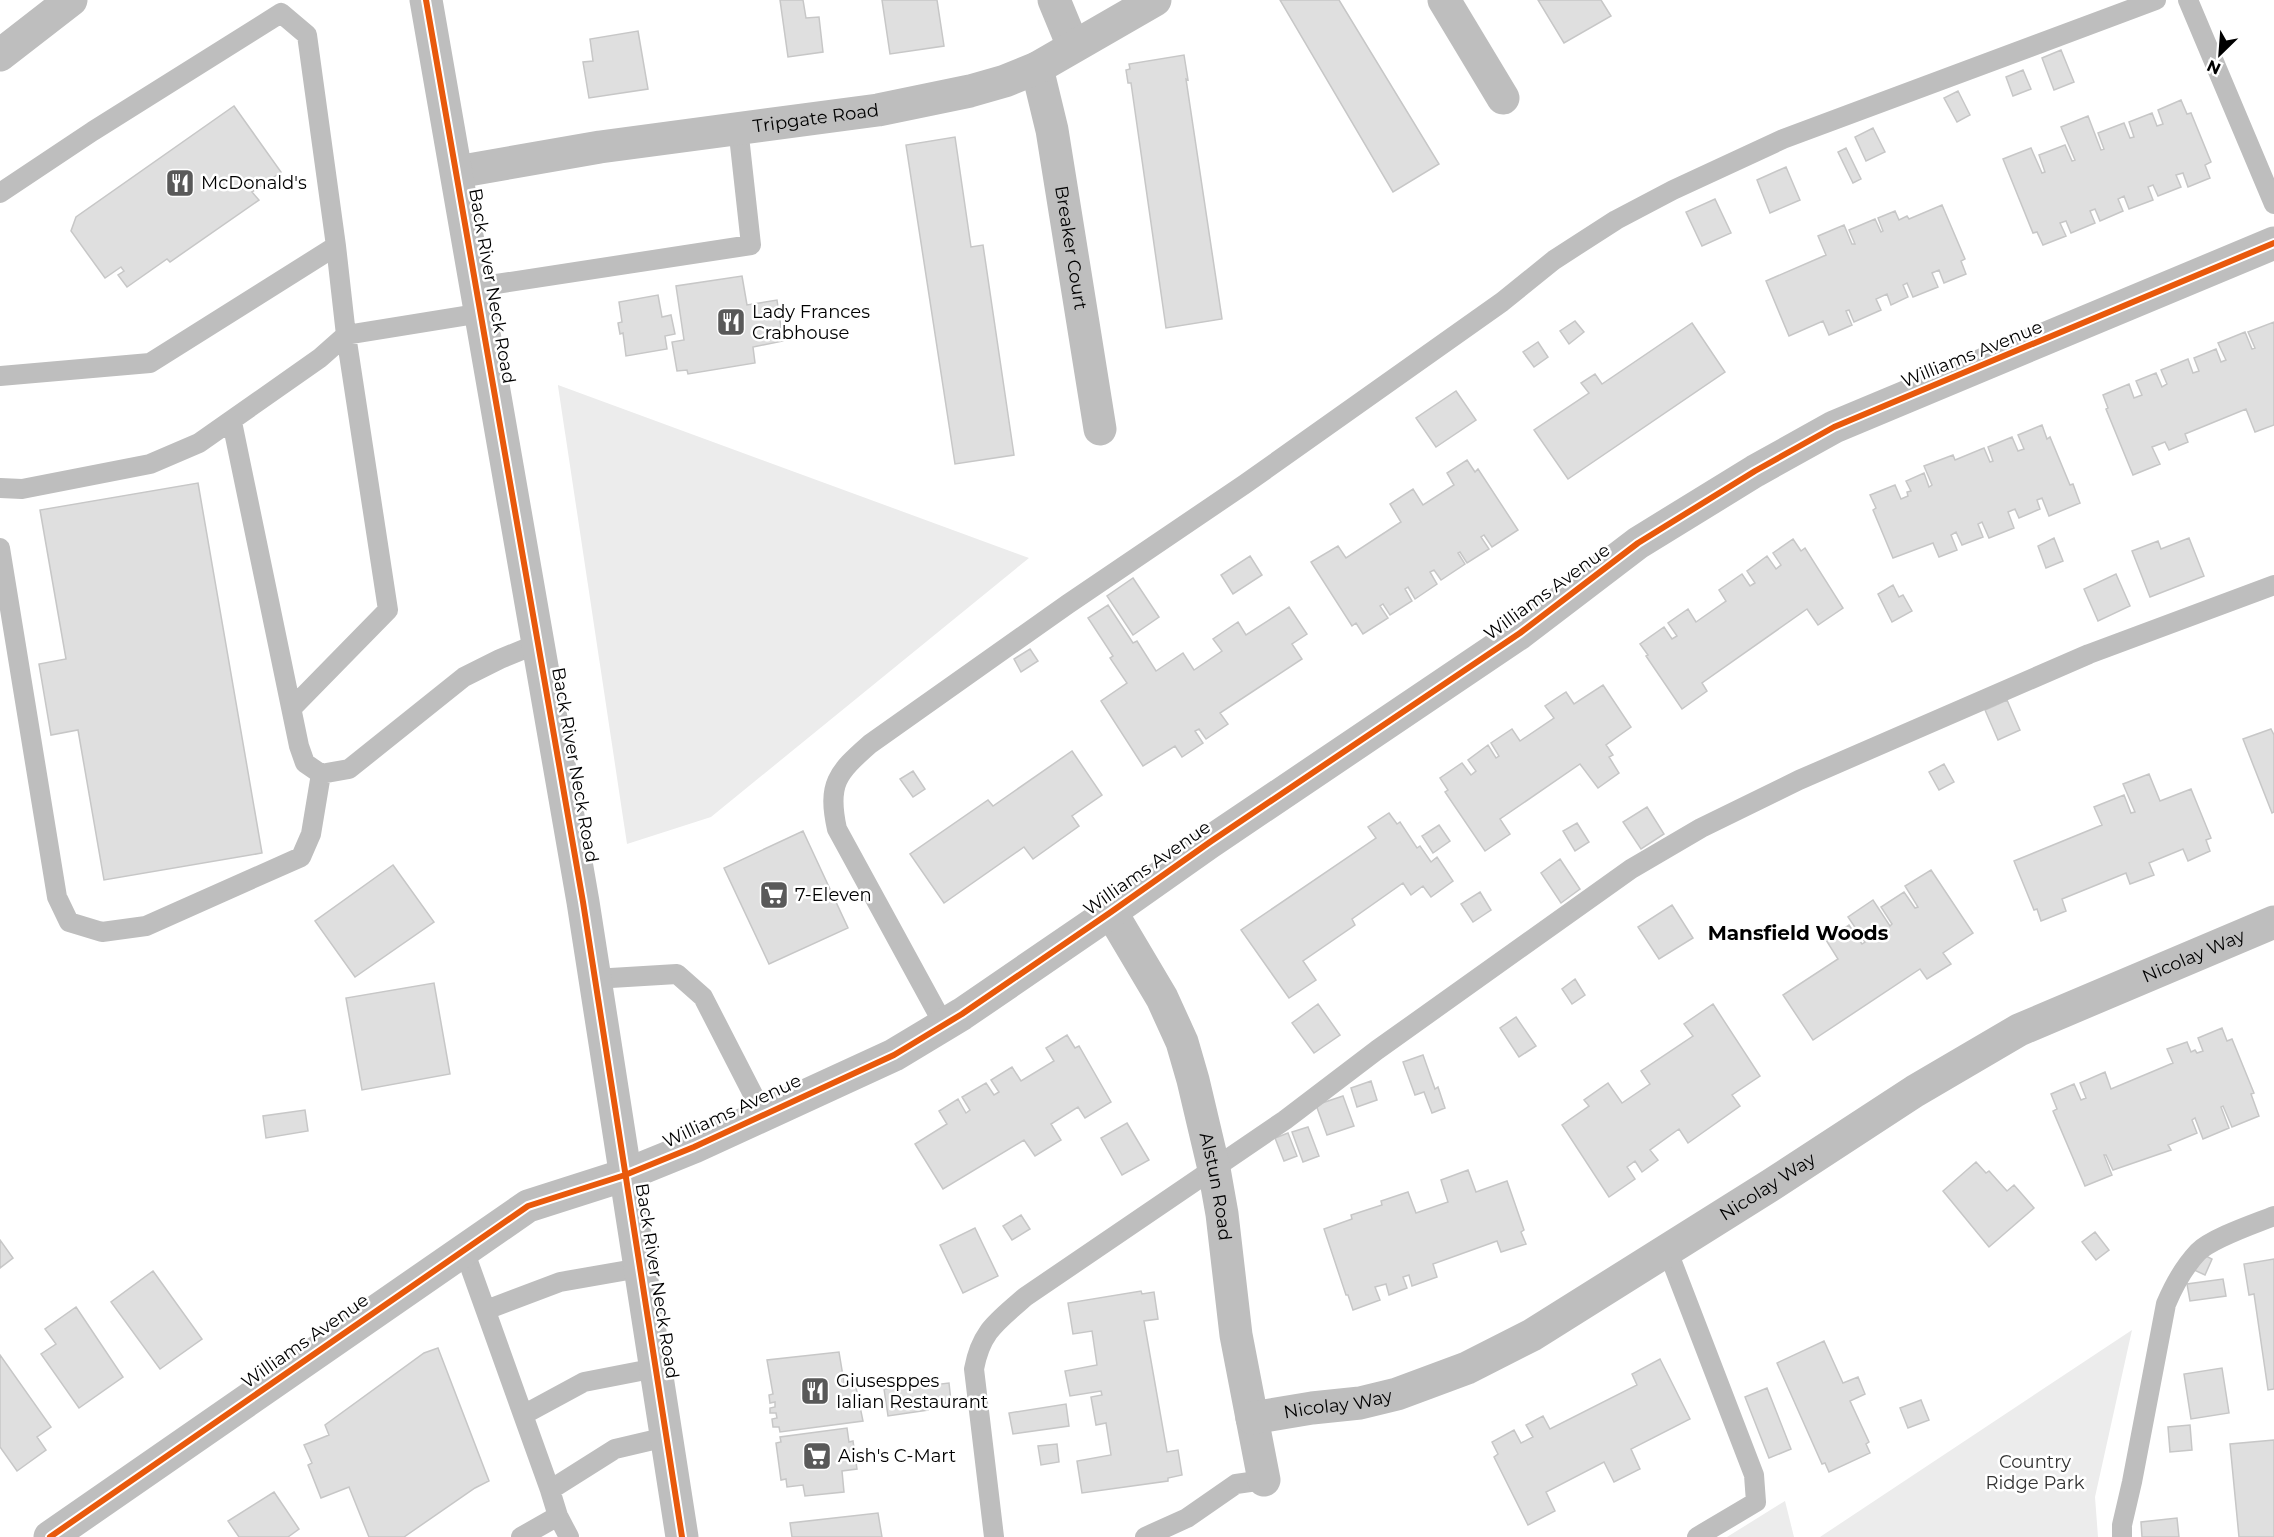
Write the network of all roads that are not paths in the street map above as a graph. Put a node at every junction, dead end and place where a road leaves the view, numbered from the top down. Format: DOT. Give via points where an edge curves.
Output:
graph roads {
  1 [pos="71,0"];
  2 [pos="426,0"];
  3 [pos="1054,0"];
  4 [pos="1155,0"];
  5 [pos="1444,0"];
  6 [pos="2156,0"];
  7 [pos="2188,0"];
  8 [pos="1073,46"];
  9 [pos="0,55"];
  10 [pos="1037,68"];
  11 [pos="1503,98"];
  12 [pos="738,127"];
  13 [pos="457,172"];
  14 [pos="0,193"];
  15 [pos="2274,204"];
  16 [pos="2274,243"];
  17 [pos="336,246"];
  18 [pos="480,300"];
  19 [pos="346,335"];
  20 [pos="0,376"];
  21 [pos="232,422"];
  22 [pos="1100,429"];
  23 [pos="0,488"];
  24 [pos="0,548"];
  25 [pos="2274,585"];
  26 [pos="539,643"];
  27 [pos="291,708"];
  28 [pos="321,774"];
  29 [pos="1112,912"];
  30 [pos="2272,927"];
  31 [pos="594,979"];
  32 [pos="944,1025"];
  33 [pos="763,1114"];
  34 [pos="1214,1169"];
  35 [pos="626,1175"];
  36 [pos="2274,1216"];
  37 [pos="1667,1249"];
  38 [pos="464,1250"];
  39 [pos="640,1268"];
  40 [pos="486,1310"];
  41 [pos="656,1368"];
  42 [pos="523,1415"];
  43 [pos="1252,1418"];
  44 [pos="666,1437"];
  45 [pos="1264,1480"];
  46 [pos="550,1490"];
  47 [pos="558,1516"];
  48 [pos="529,1535"];
  49 [pos="50,1537"];
  50 [pos="569,1537"];
  51 [pos="682,1537"];
  52 [pos="994,1537"];
  53 [pos="1145,1537"];
  54 [pos="1696,1537"];
  55 [pos="2122,1537"];
  1 -- 9 [label="street"];
  2 -- 13 [label="street, Back River Neck Road"];
  3 -- 8 [label="street"];
  4 -- 8 [label="street, Tripgate Road"];
  5 -- 11 [label="street"];
  6 -- 32 [label="lane" via="1783,139 1616,220 1554,260 1502,302 846,764 831,804 837,830"];
  7 -- 15 [label="lane"];
  8 -- 10 [label="street, Tripgate Road"];
  10 -- 12 [label="street, Tripgate Road" via="970,91 878,110"];
  10 -- 22 [label="street, Breaker Court" via="1052,129"];
  12 -- 13 [label="street, Tripgate Road"];
  12 -- 18 [label="lane" via="751,245"];
  13 -- 18 [label="street, Back River Neck Road"];
  14 -- 17 [label="lane" via="281,13 307,35"];
  16 -- 29 [label="street, Williams Avenue" via="1834,428 1755,471 1638,543 1520,633"];
  17 -- 19 [label="lane"];
  17 -- 20 [label="lane" via="150,363"];
  18 -- 19 [label="lane"];
  18 -- 26 [label="street, Back River Neck Road"];
  19 -- 21 [label="lane"];
  19 -- 27 [label="lane" via="388,610"];
  21 -- 23 [label="lane" via="199,443 150,464 22,489"];
  21 -- 27 [label="lane"];
  24 -- 28 [label="lane" via="57,897 69,922 102,932 146,926 301,857 311,834"];
  25 -- 34 [label="lane" via="2090,654 1799,780 1701,828 1631,869"];
  26 -- 28 [label="lane" via="464,677 349,769"];
  26 -- 31 [label="street, Back River Neck Road"];
  27 -- 28 [label="lane" via="305,763"];
  29 -- 32 [label="street, Williams Avenue"];
  29 -- 34 [label="street, Alstun Road" via="1162,998 1182,1042"];
  30 -- 37 [label="street, Nicolay Way" via="2019,1030 1915,1091"];
  31 -- 33 [label="lane" via="677,974 703,997"];
  31 -- 35 [label="street, Back River Neck Road"];
  32 -- 33 [label="street, Williams Avenue" via="894,1055"];
  33 -- 35 [label="street, Williams Avenue"];
  34 -- 43 [label="street, Alstun Road" via="1236,1335"];
  34 -- 52 [label="lane" via="1025,1297 992,1327 977,1349 974,1369"];
  35 -- 38 [label="street, Williams Avenue" via="528,1206"];
  35 -- 39 [label="street, Back River Neck Road"];
  36 -- 55 [label="lane" via="2199,1251 2175,1282 2166,1304"];
  37 -- 43 [label="street, Nicolay Way" via="1532,1335 1467,1368 1360,1403"];
  37 -- 54 [label="lane" via="1754,1475 1756,1502"];
  38 -- 40 [label="lane"];
  38 -- 49 [label="street, Williams Avenue"];
  39 -- 40 [label="lane" via="560,1282"];
  39 -- 41 [label="street, Back River Neck Road"];
  40 -- 42 [label="lane"];
  41 -- 42 [label="lane" via="585,1382"];
  41 -- 44 [label="street, Back River Neck Road"];
  42 -- 46 [label="lane"];
  43 -- 45 [label="street, Alstun Road"];
  44 -- 46 [label="lane" via="615,1449"];
  44 -- 51 [label="street, Back River Neck Road"];
  45 -- 53 [label="lane" via="1236,1484 1186,1518"];
  46 -- 47 [label="lane"];
  47 -- 48 [label="lane"];
  47 -- 50 [label="lane"];
}
